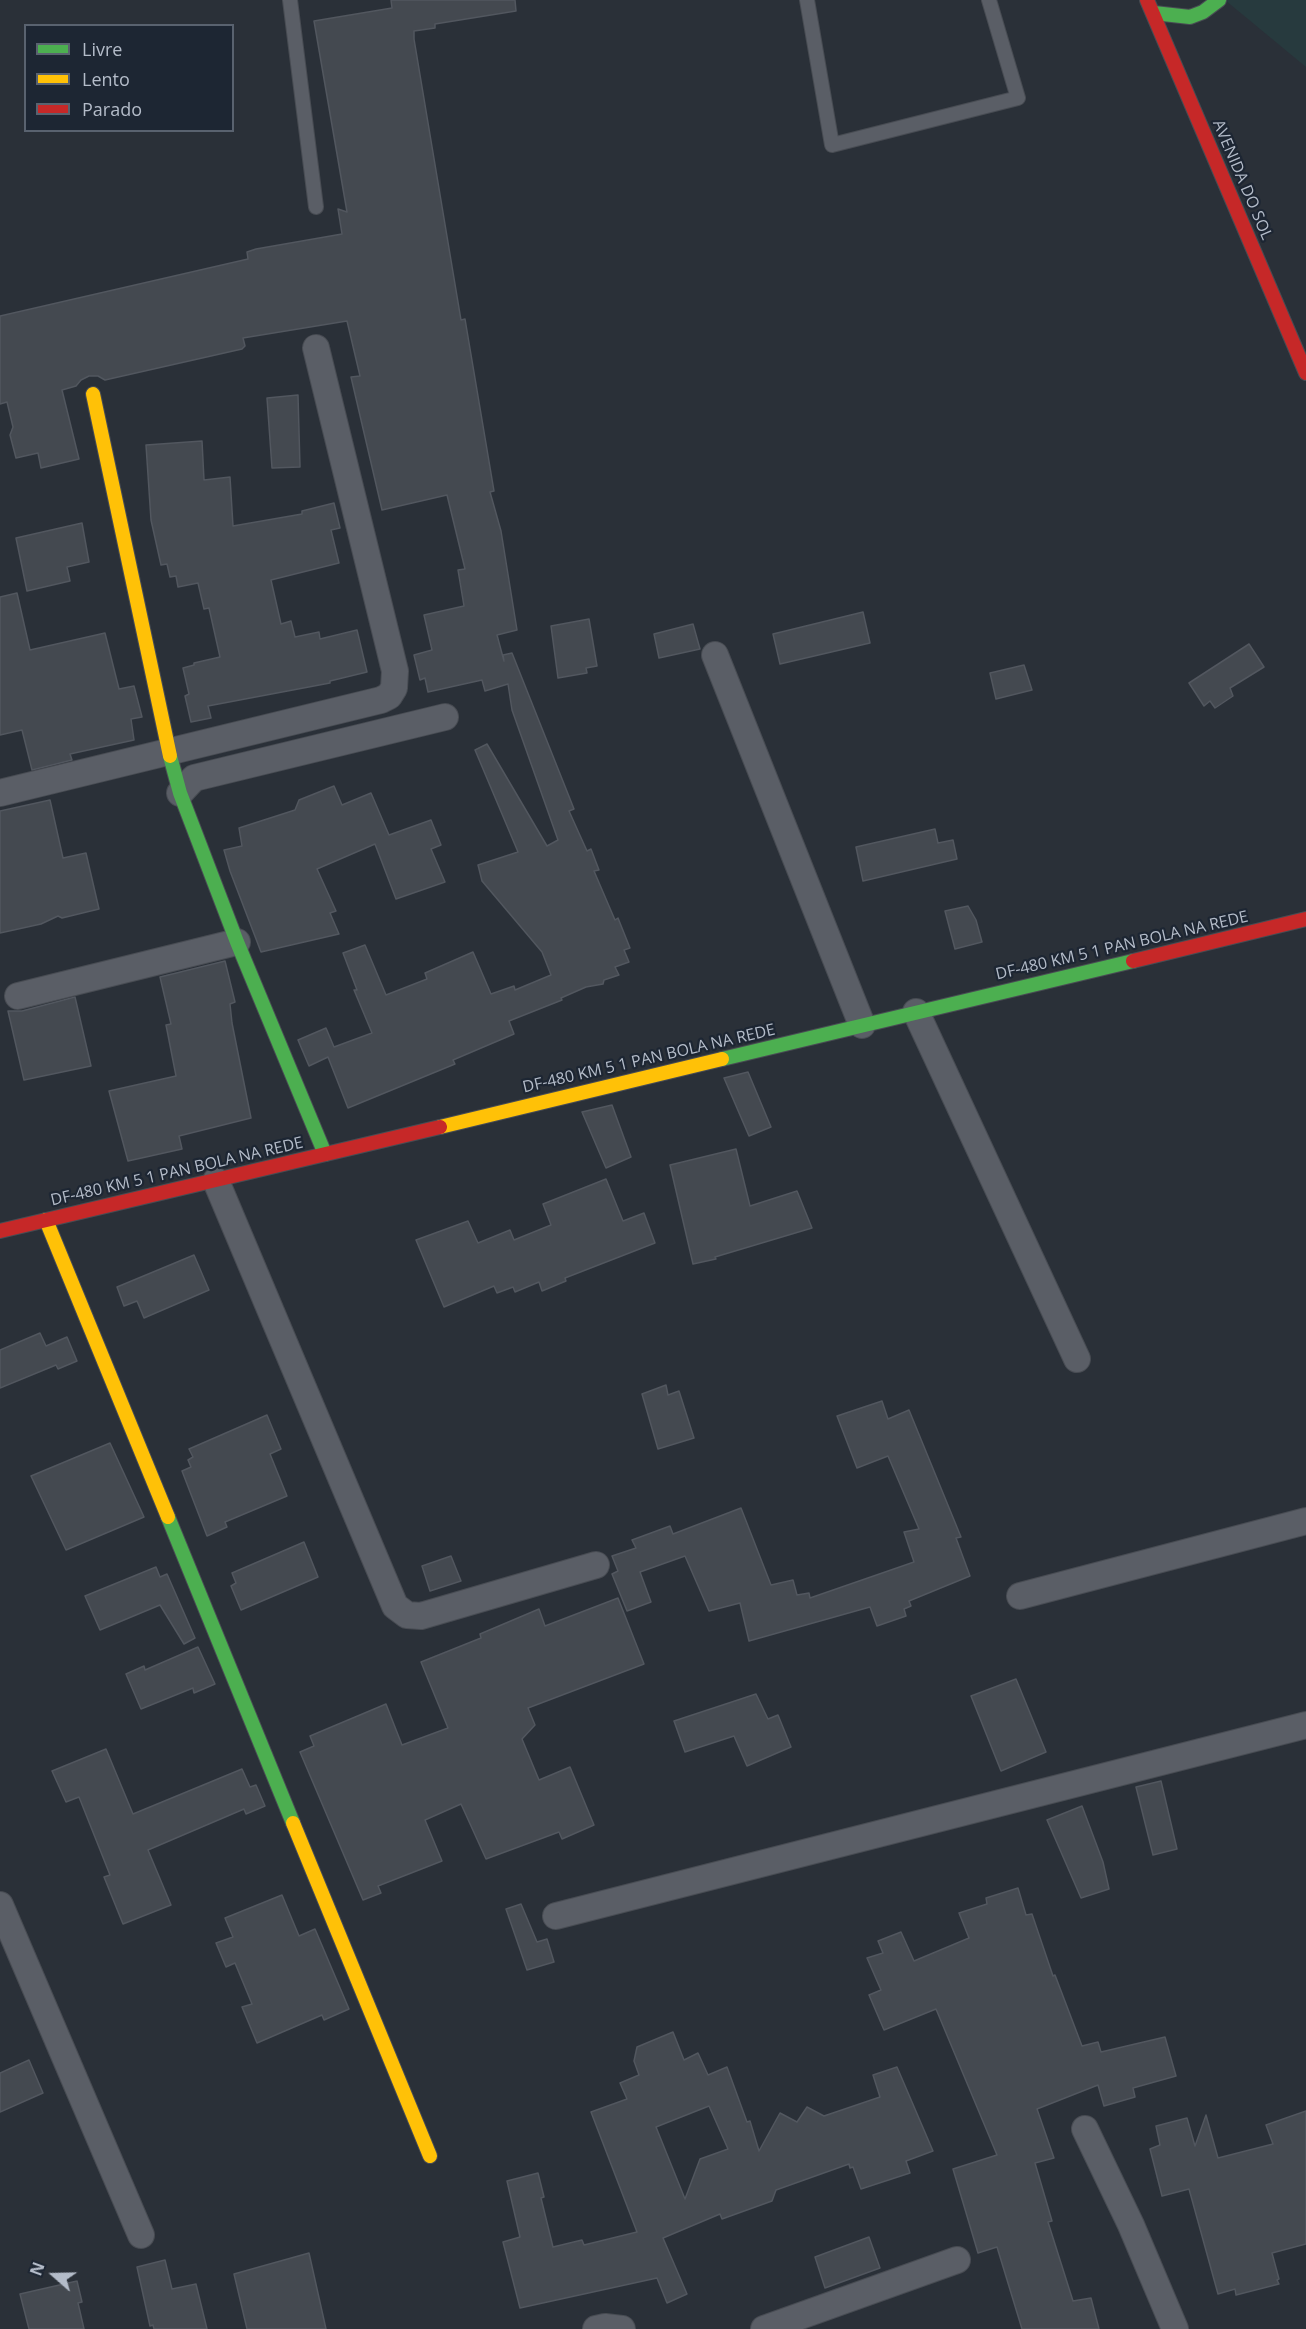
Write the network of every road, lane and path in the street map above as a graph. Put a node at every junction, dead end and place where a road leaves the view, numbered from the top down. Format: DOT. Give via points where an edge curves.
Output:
graph roads {
  1 [pos="290,0"];
  2 [pos="807,0"];
  3 [pos="989,0"];
  4 [pos="1219,0"];
  5 [pos="1150,6"];
  6 [pos="316,207"];
  7 [pos="316,348"];
  8 [pos="1306,373"];
  9 [pos="93,394"];
  10 [pos="715,655"];
  11 [pos="445,717"];
  12 [pos="169,752"];
  13 [pos="0,793"];
  14 [pos="180,793"];
  15 [pos="1306,919"];
  16 [pos="237,942"];
  17 [pos="18,996"];
  18 [pos="916,1012"];
  19 [pos="862,1025"];
  20 [pos="325,1154"];
  21 [pos="216,1181"];
  22 [pos="46,1220"];
  23 [pos="0,1231"];
  24 [pos="1077,1359"];
  25 [pos="1306,1521"];
  26 [pos="596,1565"];
  27 [pos="1020,1596"];
  28 [pos="1306,1725"];
  29 [pos="0,1905"];
  30 [pos="556,1916"];
  31 [pos="1085,2129"];
  32 [pos="430,2156"];
  33 [pos="141,2235"];
  34 [pos="957,2260"];
  35 [pos="596,2329"];
  36 [pos="622,2329"];
  37 [pos="764,2329"];
  38 [pos="1175,2329"];
  1 -- 6 [label="lane"];
  2 -- 3 [label="lane" via="832,145 1018,98"];
  4 -- 5 [label="main road" via="1190,17 1177,17"];
  5 -- 8 [label="main road, AVENIDA DO SOL"];
  7 -- 12 [label="street" via="395,671 394,688 381,700"];
  9 -- 12 [label="main road"];
  10 -- 19 [label="street"];
  11 -- 14 [label="street" via="194,778"];
  12 -- 13 [label="street"];
  12 -- 14 [label="main road"];
  14 -- 16 [label="main road"];
  15 -- 18 [label="main road, DF-480 KM 5 1 PAN BOLA NA REDE"];
  16 -- 17 [label="street"];
  16 -- 20 [label="main road"];
  18 -- 19 [label="main road, DF-480 KM 5 1 PAN BOLA NA REDE"];
  18 -- 24 [label="street"];
  19 -- 20 [label="main road, DF-480 KM 5 1 PAN BOLA NA REDE"];
  20 -- 21 [label="main road, DF-480 KM 5 1 PAN BOLA NA REDE"];
  21 -- 22 [label="main road, DF-480 KM 5 1 PAN BOLA NA REDE"];
  21 -- 26 [label="street" via="395,1606 407,1614 421,1616"];
  22 -- 23 [label="main road, DF-480 KM 5 1 PAN BOLA NA REDE"];
  22 -- 32 [label="main road"];
  25 -- 27 [label="street"];
  28 -- 30 [label="street"];
  29 -- 33 [label="street"];
  31 -- 38 [label="street"];
  34 -- 37 [label="street"];
  35 -- 36 [label="street"];
}
